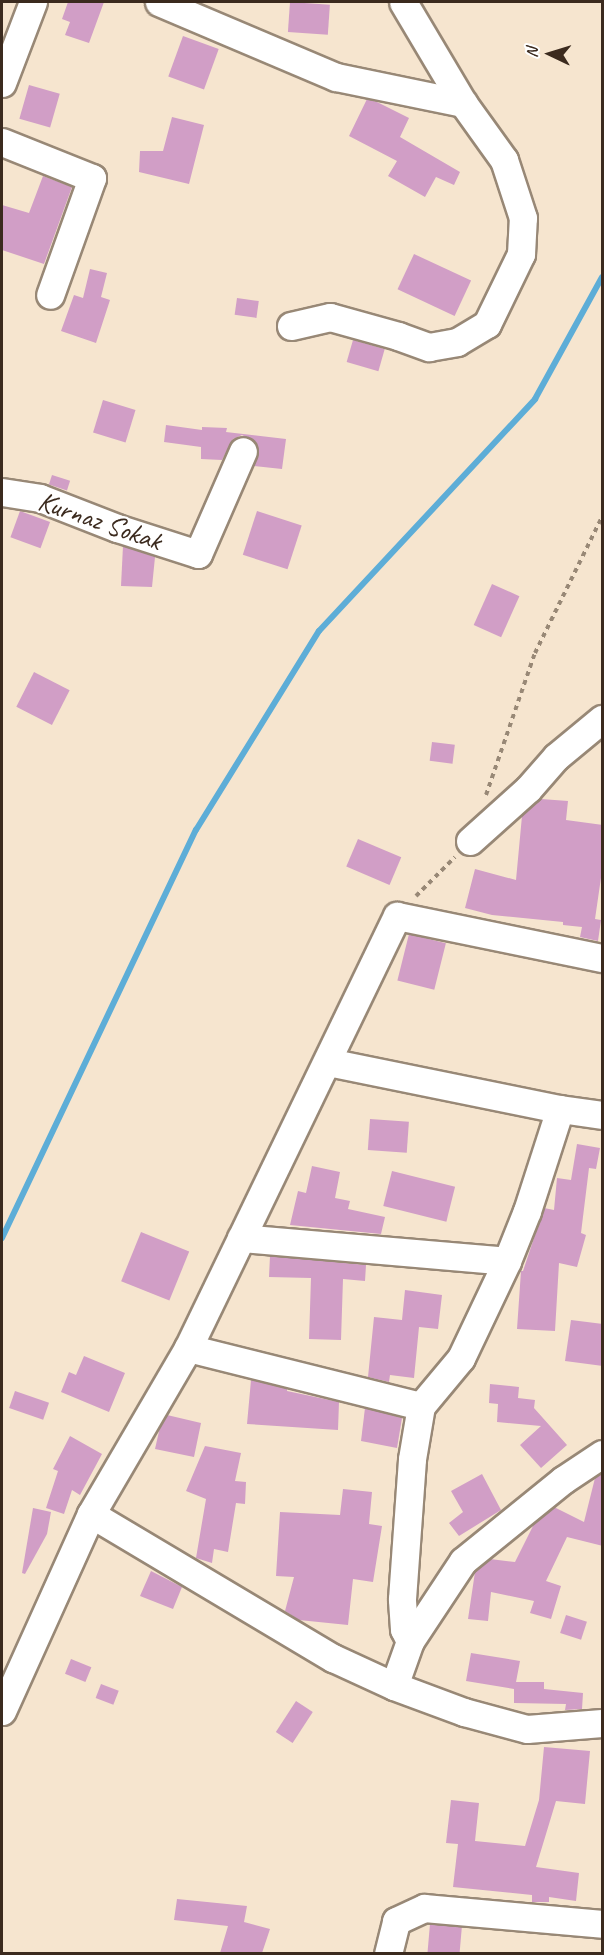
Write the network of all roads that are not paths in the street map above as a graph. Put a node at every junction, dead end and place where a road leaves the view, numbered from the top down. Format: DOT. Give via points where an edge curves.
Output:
graph roads {
  1 [pos="33,2"];
  2 [pos="159,2"];
  3 [pos="403,2"];
  4 [pos="2,83"];
  5 [pos="463,103"];
  6 [pos="2,142"];
  7 [pos="50,295"];
  8 [pos="291,326"];
  9 [pos="243,451"];
  10 [pos="2,492"];
  11 [pos="603,719"];
  12 [pos="470,841"];
  13 [pos="603,958"];
  14 [pos="328,1062"];
  15 [pos="560,1109"];
  16 [pos="603,1115"];
  17 [pos="241,1238"];
  18 [pos="507,1261"];
  19 [pos="188,1348"];
  20 [pos="421,1406"];
  21 [pos="603,1454"];
  22 [pos="91,1514"];
  23 [pos="410,1641"];
  24 [pos="394,1686"];
  25 [pos="2,1711"];
  26 [pos="603,1723"];
  27 [pos="603,1924"];
  28 [pos="388,1953"];
  1 -- 4 [label="street"];
  2 -- 5 [label="street" via="336,77"];
  3 -- 5 [label="street"];
  5 -- 8 [label="street" via="504,160 523,218 521,254 487,324 457,342 429,347 330,318"];
  6 -- 7 [label="street" via="92,178"];
  9 -- 10 [label="street, Kurnaz Sokak" via="198,555 40,498"];
  11 -- 12 [label="street" via="556,757 528,789"];
  13 -- 14 [label="street" via="397,916"];
  14 -- 15 [label="street"];
  14 -- 17 [label="street"];
  15 -- 16 [label="street"];
  15 -- 18 [label="street"];
  17 -- 18 [label="street"];
  17 -- 19 [label="street"];
  18 -- 20 [label="street" via="461,1358"];
  19 -- 20 [label="street"];
  19 -- 22 [label="street"];
  20 -- 23 [label="street" via="412,1459 402,1599 404,1629"];
  21 -- 23 [label="street" via="563,1480 463,1561"];
  22 -- 24 [label="street" via="333,1658"];
  22 -- 25 [label="street"];
  23 -- 24 [label="street"];
  24 -- 26 [label="street" via="464,1713 528,1729"];
  27 -- 28 [label="street" via="424,1908 396,1921"];
}
